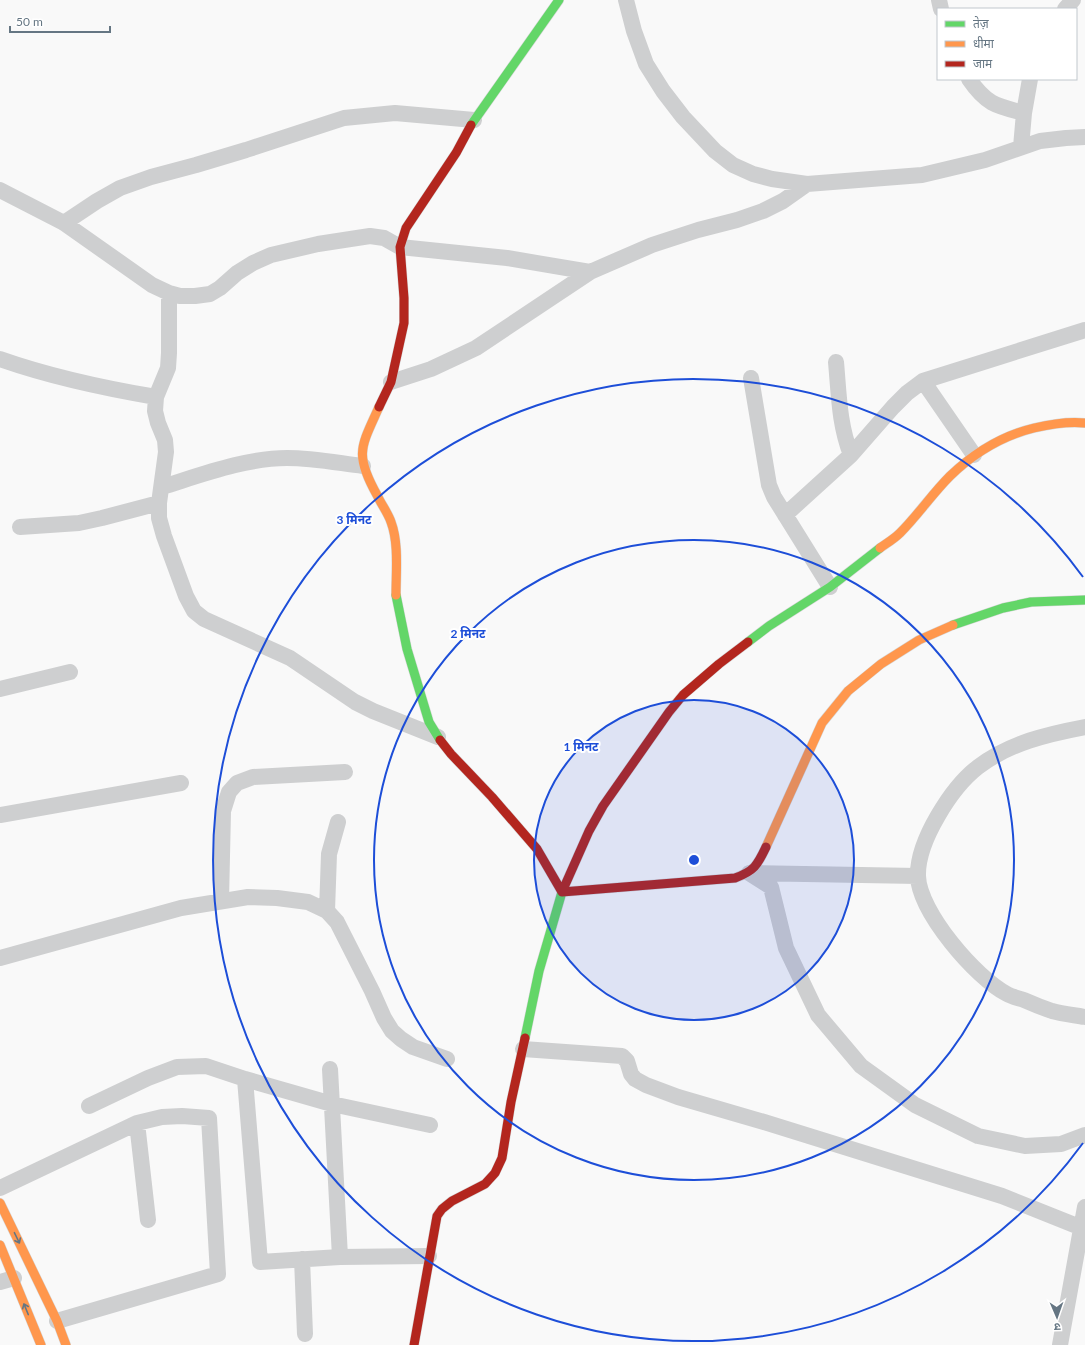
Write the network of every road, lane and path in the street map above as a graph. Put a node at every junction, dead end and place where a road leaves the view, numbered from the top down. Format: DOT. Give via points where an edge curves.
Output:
graph roads {
  1 [pos="626,0"];
  2 [pos="1073,0"];
  3 [pos="553,3"];
  4 [pos="1066,8"];
  5 [pos="970,80"];
  6 [pos="1030,80"];
  7 [pos="1024,113"];
  8 [pos="474,120"];
  9 [pos="1085,137"];
  10 [pos="1021,147"];
  11 [pos="808,184"];
  12 [pos="0,190"];
  13 [pos="64,222"];
  14 [pos="400,247"];
  15 [pos="590,272"];
  16 [pos="169,292"];
  17 [pos="1085,330"];
  18 [pos="0,359"];
  19 [pos="836,362"];
  20 [pos="751,378"];
  21 [pos="923,381"];
  22 [pos="391,382"];
  23 [pos="156,397"];
  24 [pos="1085,423"];
  25 [pos="974,455"];
  26 [pos="851,456"];
  27 [pos="364,466"];
  28 [pos="162,487"];
  29 [pos="159,502"];
  30 [pos="784,515"];
  31 [pos="20,527"];
  32 [pos="830,587"];
  33 [pos="1085,600"];
  34 [pos="70,672"];
  35 [pos="0,689"];
  36 [pos="1085,727"];
  37 [pos="438,737"];
  38 [pos="345,772"];
  39 [pos="181,783"];
  40 [pos="0,815"];
  41 [pos="338,822"];
  42 [pos="749,873"];
  43 [pos="918,876"];
  44 [pos="562,892"];
  45 [pos="221,901"];
  46 [pos="327,911"];
  47 [pos="0,958"];
  48 [pos="1085,1017"];
  49 [pos="523,1049"];
  50 [pos="447,1059"];
  51 [pos="330,1069"];
  52 [pos="245,1079"];
  53 [pos="332,1104"];
  54 [pos="89,1106"];
  55 [pos="137,1123"];
  56 [pos="430,1125"];
  57 [pos="1085,1135"];
  58 [pos="0,1188"];
  59 [pos="0,1203"];
  60 [pos="1085,1207"];
  61 [pos="148,1220"];
  62 [pos="1082,1228"];
  63 [pos="0,1244"];
  64 [pos="429,1256"];
  65 [pos="340,1257"];
  66 [pos="302,1259"];
  67 [pos="1080,1267"];
  68 [pos="7,1280"];
  69 [pos="57,1321"];
  70 [pos="304,1334"];
  71 [pos="41,1345"];
  72 [pos="66,1345"];
  73 [pos="414,1345"];
  74 [pos="1060,1345"];
  1 -- 11 [label="street" via="646,64 683,117 715,151 732,165 753,174"];
  2 -- 4 [label="street"];
  3 -- 8 [label="street"];
  5 -- 7 [label="street" via="977,92 994,105"];
  6 -- 7 [label="street"];
  7 -- 10 [label="street"];
  8 -- 13 [label="street" via="395,113 344,118 120,188"];
  8 -- 14 [label="street" via="456,153 406,228"];
  9 -- 10 [label="street" via="1040,141"];
  10 -- 11 [label="street" via="978,162 922,176"];
  11 -- 15 [label="street" via="763,210 652,245"];
  12 -- 13 [label="street"];
  13 -- 16 [label="street" via="152,285"];
  14 -- 15 [label="street" via="507,258"];
  14 -- 16 [label="street" via="384,238 370,236 318,244 253,262 210,294 180,296"];
  14 -- 22 [label="street" via="404,323"];
  15 -- 22 [label="street" via="476,348 431,369"];
  16 -- 23 [label="street" via="170,353 168,368"];
  17 -- 21 [label="street"];
  18 -- 23 [label="street" via="85,384"];
  19 -- 26 [label="street" via="841,423"];
  20 -- 30 [label="street" via="769,485"];
  21 -- 25 [label="street"];
  21 -- 26 [label="street" via="907,392"];
  22 -- 27 [label="street" via="365,436 362,448"];
  23 -- 28 [label="street" via="155,411 165,440 166,452"];
  24 -- 25 [label="street" via="1052,424 1019,432"];
  25 -- 32 [label="street" via="950,476 899,534"];
  26 -- 30 [label="street"];
  27 -- 28 [label="street" via="287,458 217,470"];
  27 -- 37 [label="street" via="391,521 396,537 396,595 400,618 429,722"];
  28 -- 29 [label="street"];
  29 -- 31 [label="street" via="79,523"];
  29 -- 37 [label="street" via="159,518 164,536 194,611 204,619 290,658 355,702"];
  30 -- 32 [label="street"];
  32 -- 44 [label="street" via="769,626 683,694 603,806"];
  33 -- 42 [label="street" via="1031,602 1003,608 950,626 919,640 881,664 848,691 822,723 760,860"];
  34 -- 35 [label="street"];
  36 -- 43 [label="street" via="1022,742 978,767 958,787 933,825 922,848"];
  37 -- 44 [label="street" via="533,844"];
  38 -- 45 [label="street" via="253,778 238,783 229,792 223,811"];
  39 -- 40 [label="street"];
  41 -- 46 [label="street" via="329,854"];
  42 -- 43 [label="street"];
  42 -- 44 [label="street" via="735,878"];
  42 -- 57 [label="street" via="771,887 786,948 818,1015 861,1066 915,1105 978,1136 1025,1146 1061,1144"];
  43 -- 48 [label="street" via="922,891 937,922 967,962 986,979 1006,994 1052,1011"];
  44 -- 49 [label="street" via="540,971"];
  45 -- 46 [label="street" via="248,896 277,898 308,902"];
  45 -- 47 [label="street" via="181,908"];
  46 -- 50 [label="street" via="337,922 392,1031 413,1047"];
  49 -- 62 [label="street" via="622,1056 635,1079 678,1097 1002,1196"];
  49 -- 64 [label="street" via="502,1158 495,1173 485,1184 442,1209 437,1216"];
  51 -- 53 [label="street"];
  52 -- 53 [label="street"];
  52 -- 54 [label="street" via="206,1066 177,1067"];
  52 -- 66 [label="street" via="260,1262"];
  53 -- 56 [label="street"];
  53 -- 65 [label="street"];
  55 -- 58 [label="street"];
  55 -- 61 [label="street"];
  55 -- 69 [label="street" via="162,1117 209,1118 218,1274"];
  59 -- 69 [label="street, one-way"];
  60 -- 62 [label="street"];
  62 -- 67 [label="street"];
  63 -- 68 [label="street"];
  64 -- 65 [label="street"];
  64 -- 73 [label="street"];
  65 -- 66 [label="street"];
  66 -- 70 [label="street"];
  67 -- 74 [label="street"];
  71 -- 68 [label="street, one-way"];
  69 -- 72 [label="street"];
}
